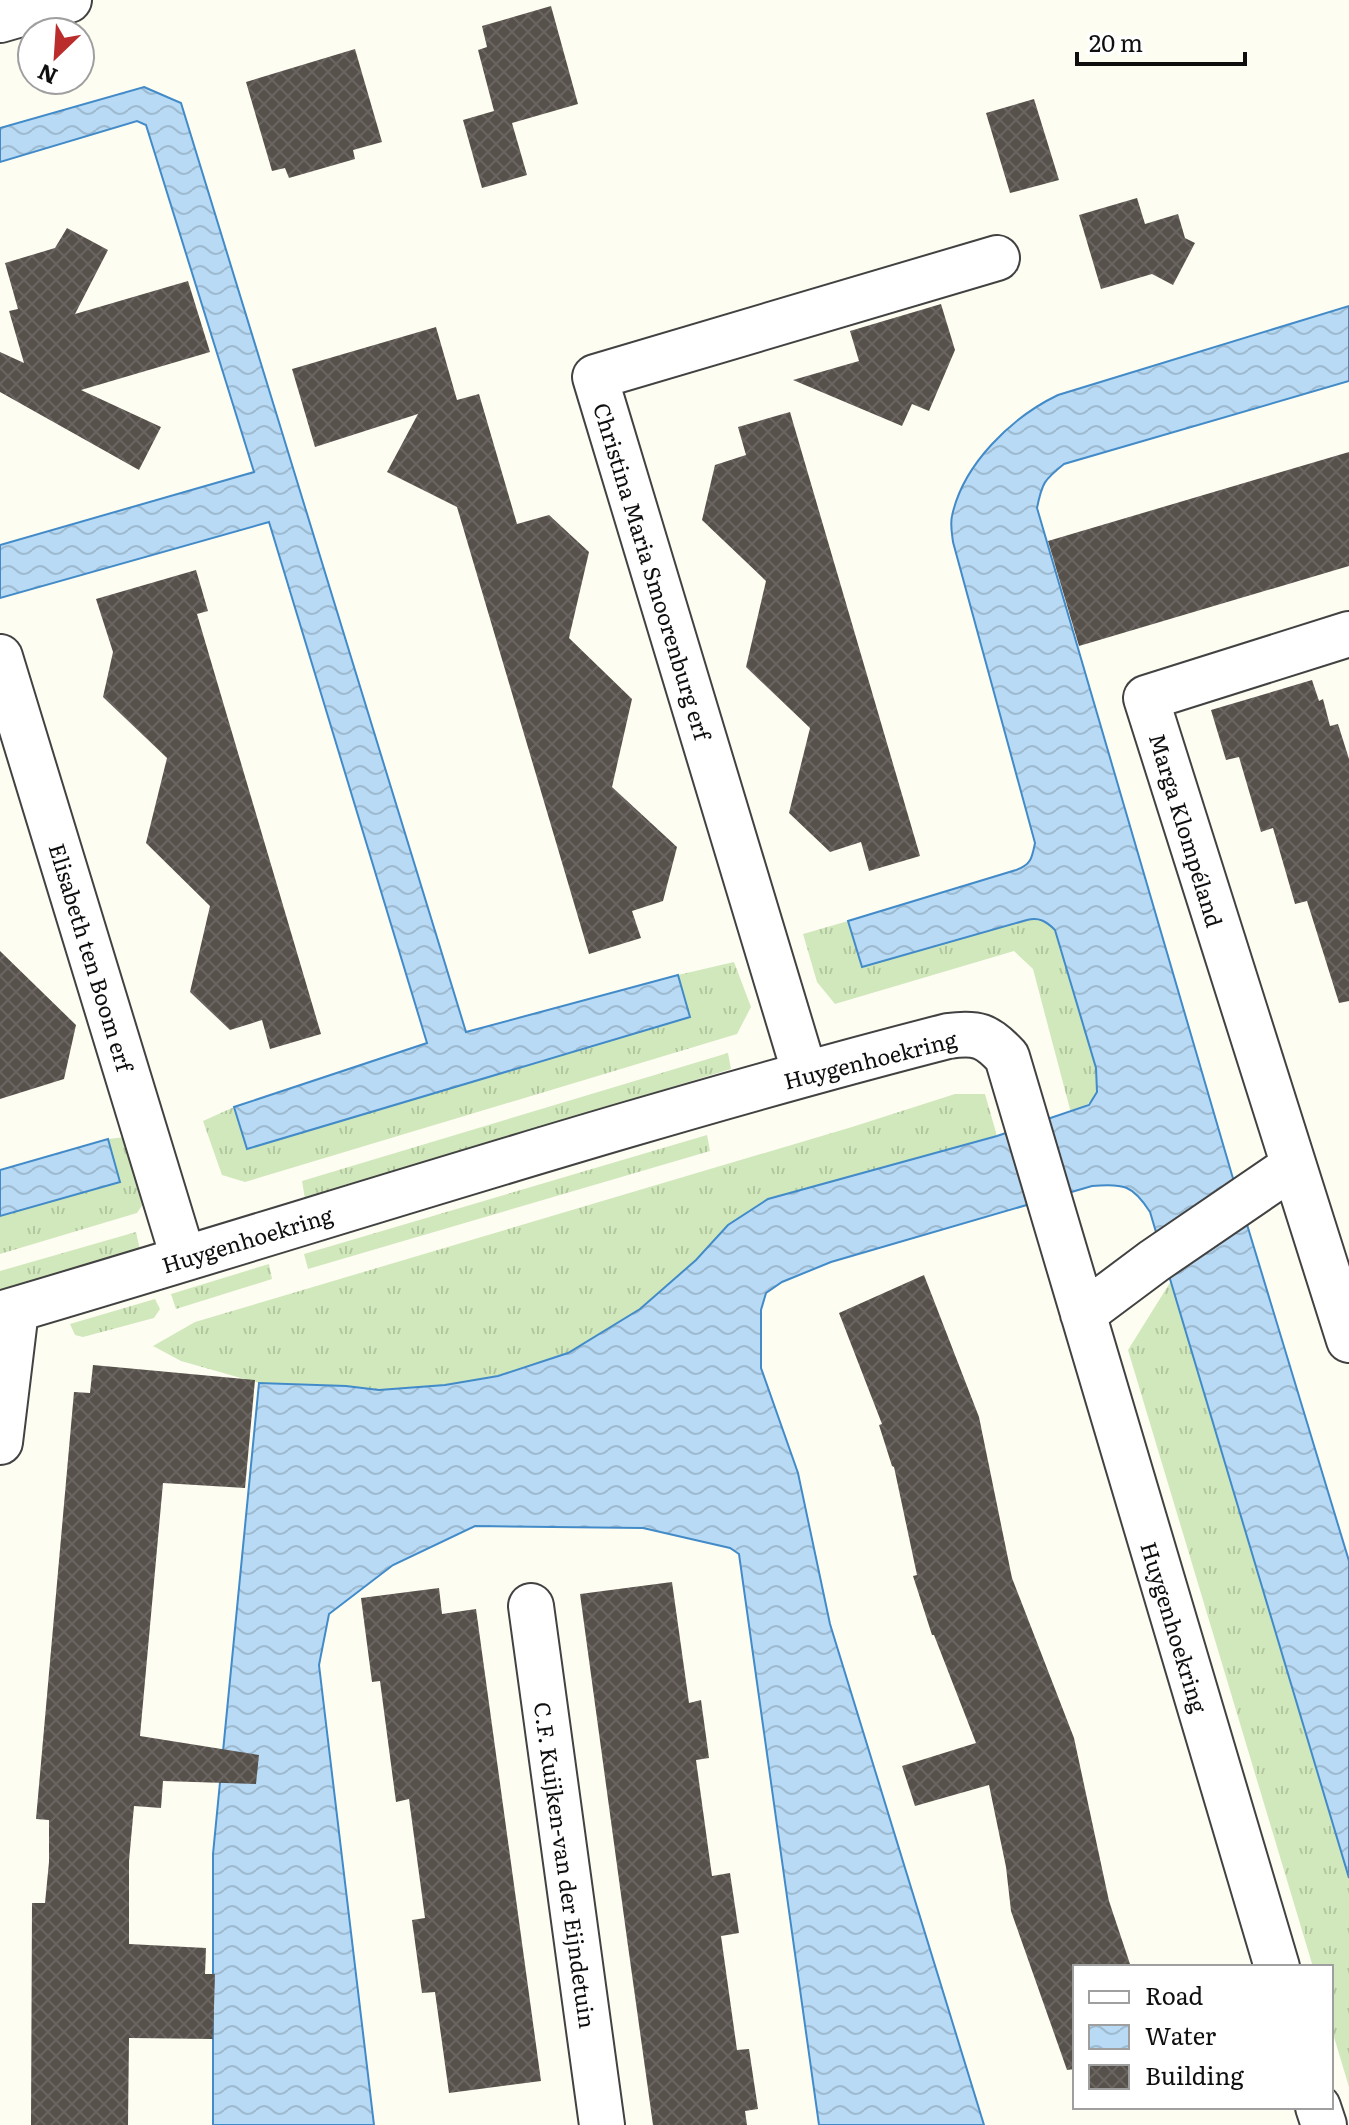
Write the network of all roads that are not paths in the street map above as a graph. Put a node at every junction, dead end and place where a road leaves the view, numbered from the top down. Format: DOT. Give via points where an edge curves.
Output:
graph roads {
  1 [pos="69,0"];
  2 [pos="0,20"];
  3 [pos="997,258"];
  4 [pos="1349,634"];
  5 [pos="0,657"];
  6 [pos="805,1074"];
  7 [pos="1293,1166"];
  8 [pos="183,1257"];
  9 [pos="8,1312"];
  10 [pos="1083,1314"];
  11 [pos="1349,1340"];
  12 [pos="0,1442"];
  13 [pos="531,1606"];
  14 [pos="1276,1965"];
  15 [pos="602,2125"];
  1 -- 2 [label="street"];
  3 -- 6 [label="street, Christina Maria Smoorenburg erf" via="595,377"];
  4 -- 7 [label="street, Marga Klompéland" via="1146,698"];
  5 -- 8 [label="street, Elisabeth ten Boom erf"];
  6 -- 8 [label="street, Huygenhoekring"];
  6 -- 10 [label="street, Huygenhoekring" via="948,1036 970,1033 992,1040 1007,1057"];
  7 -- 10 [label="street"];
  7 -- 11 [label="street, Marga Klompéland"];
  8 -- 9 [label="street, Huygenhoekring"];
  9 -- 12 [label="street"];
  10 -- 14 [label="street, Huygenhoekring"];
  13 -- 15 [label="street, C.F. Kuijken-van der Eijndetuin"];
}
